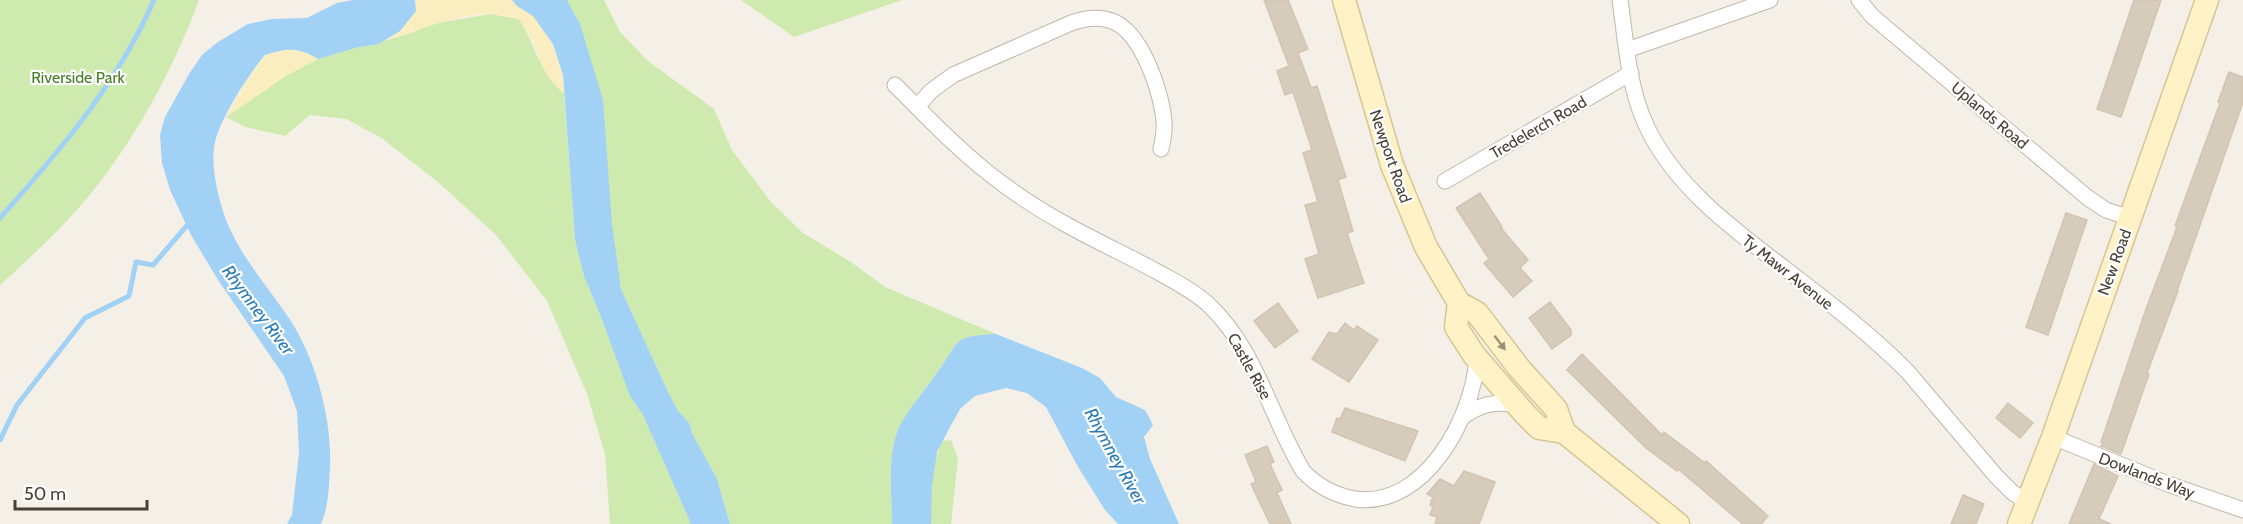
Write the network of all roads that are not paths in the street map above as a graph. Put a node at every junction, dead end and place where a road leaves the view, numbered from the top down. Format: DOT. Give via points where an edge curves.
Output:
graph roads {
  1 [pos="1344,0"];
  2 [pos="1620,0"];
  3 [pos="1770,0"];
  4 [pos="1858,0"];
  5 [pos="2207,0"];
  6 [pos="1628,50"];
  7 [pos="1631,73"];
  8 [pos="895,85"];
  9 [pos="917,107"];
  10 [pos="1161,149"];
  11 [pos="1445,181"];
  12 [pos="2130,218"];
  13 [pos="1459,303"];
  14 [pos="1476,357"];
  15 [pos="1517,405"];
  16 [pos="1461,418"];
  17 [pos="1564,432"];
  18 [pos="2053,437"];
  19 [pos="2028,501"];
  20 [pos="2243,510"];
  21 [pos="1674,523"];
  22 [pos="2019,524"];
  1 -- 13 [label="main road, Newport Road" via="1392,165 1426,248"];
  2 -- 6 [label="street, Ty Mawr Avenue"];
  3 -- 6 [label="street"];
  4 -- 12 [label="street, Uplands Road" via="2088,198 2106,210"];
  5 -- 12 [label="main road, New Road"];
  6 -- 7 [label="street, Ty Mawr Avenue"];
  7 -- 11 [label="street, Tredelerch Road"];
  7 -- 19 [label="street, Ty Mawr Avenue" via="1639,107 1656,143 1693,190 1733,229 1894,358 1996,476"];
  8 -- 9 [label="street, Castle Rise"];
  9 -- 10 [label="street" via="953,75 1071,23 1101,18 1128,31 1143,54 1161,99 1165,124"];
  9 -- 16 [label="street, Castle Rise" via="972,161 1014,194 1209,305 1247,353 1303,471 1325,489 1348,498 1370,499 1409,488 1435,462"];
  12 -- 18 [label="main road, New Road"];
  13 -- 14 [label="main road, Newport Road" via="1456,327"];
  13 -- 17 [label="main road, Newport Road, one-way" via="1477,313 1556,409"];
  14 -- 15 [label="main road, Newport Road"];
  14 -- 16 [label="street, Castle Rise" via="1475,380"];
  15 -- 16 [label="street" via="1486,404"];
  15 -- 17 [label="main road, Newport Road" via="1539,428"];
  17 -- 21 [label="main road, Newport Road"];
  18 -- 19 [label="main road, New Road"];
  18 -- 20 [label="street, Dowlands Way"];
  19 -- 22 [label="main road, New Road"];
}
